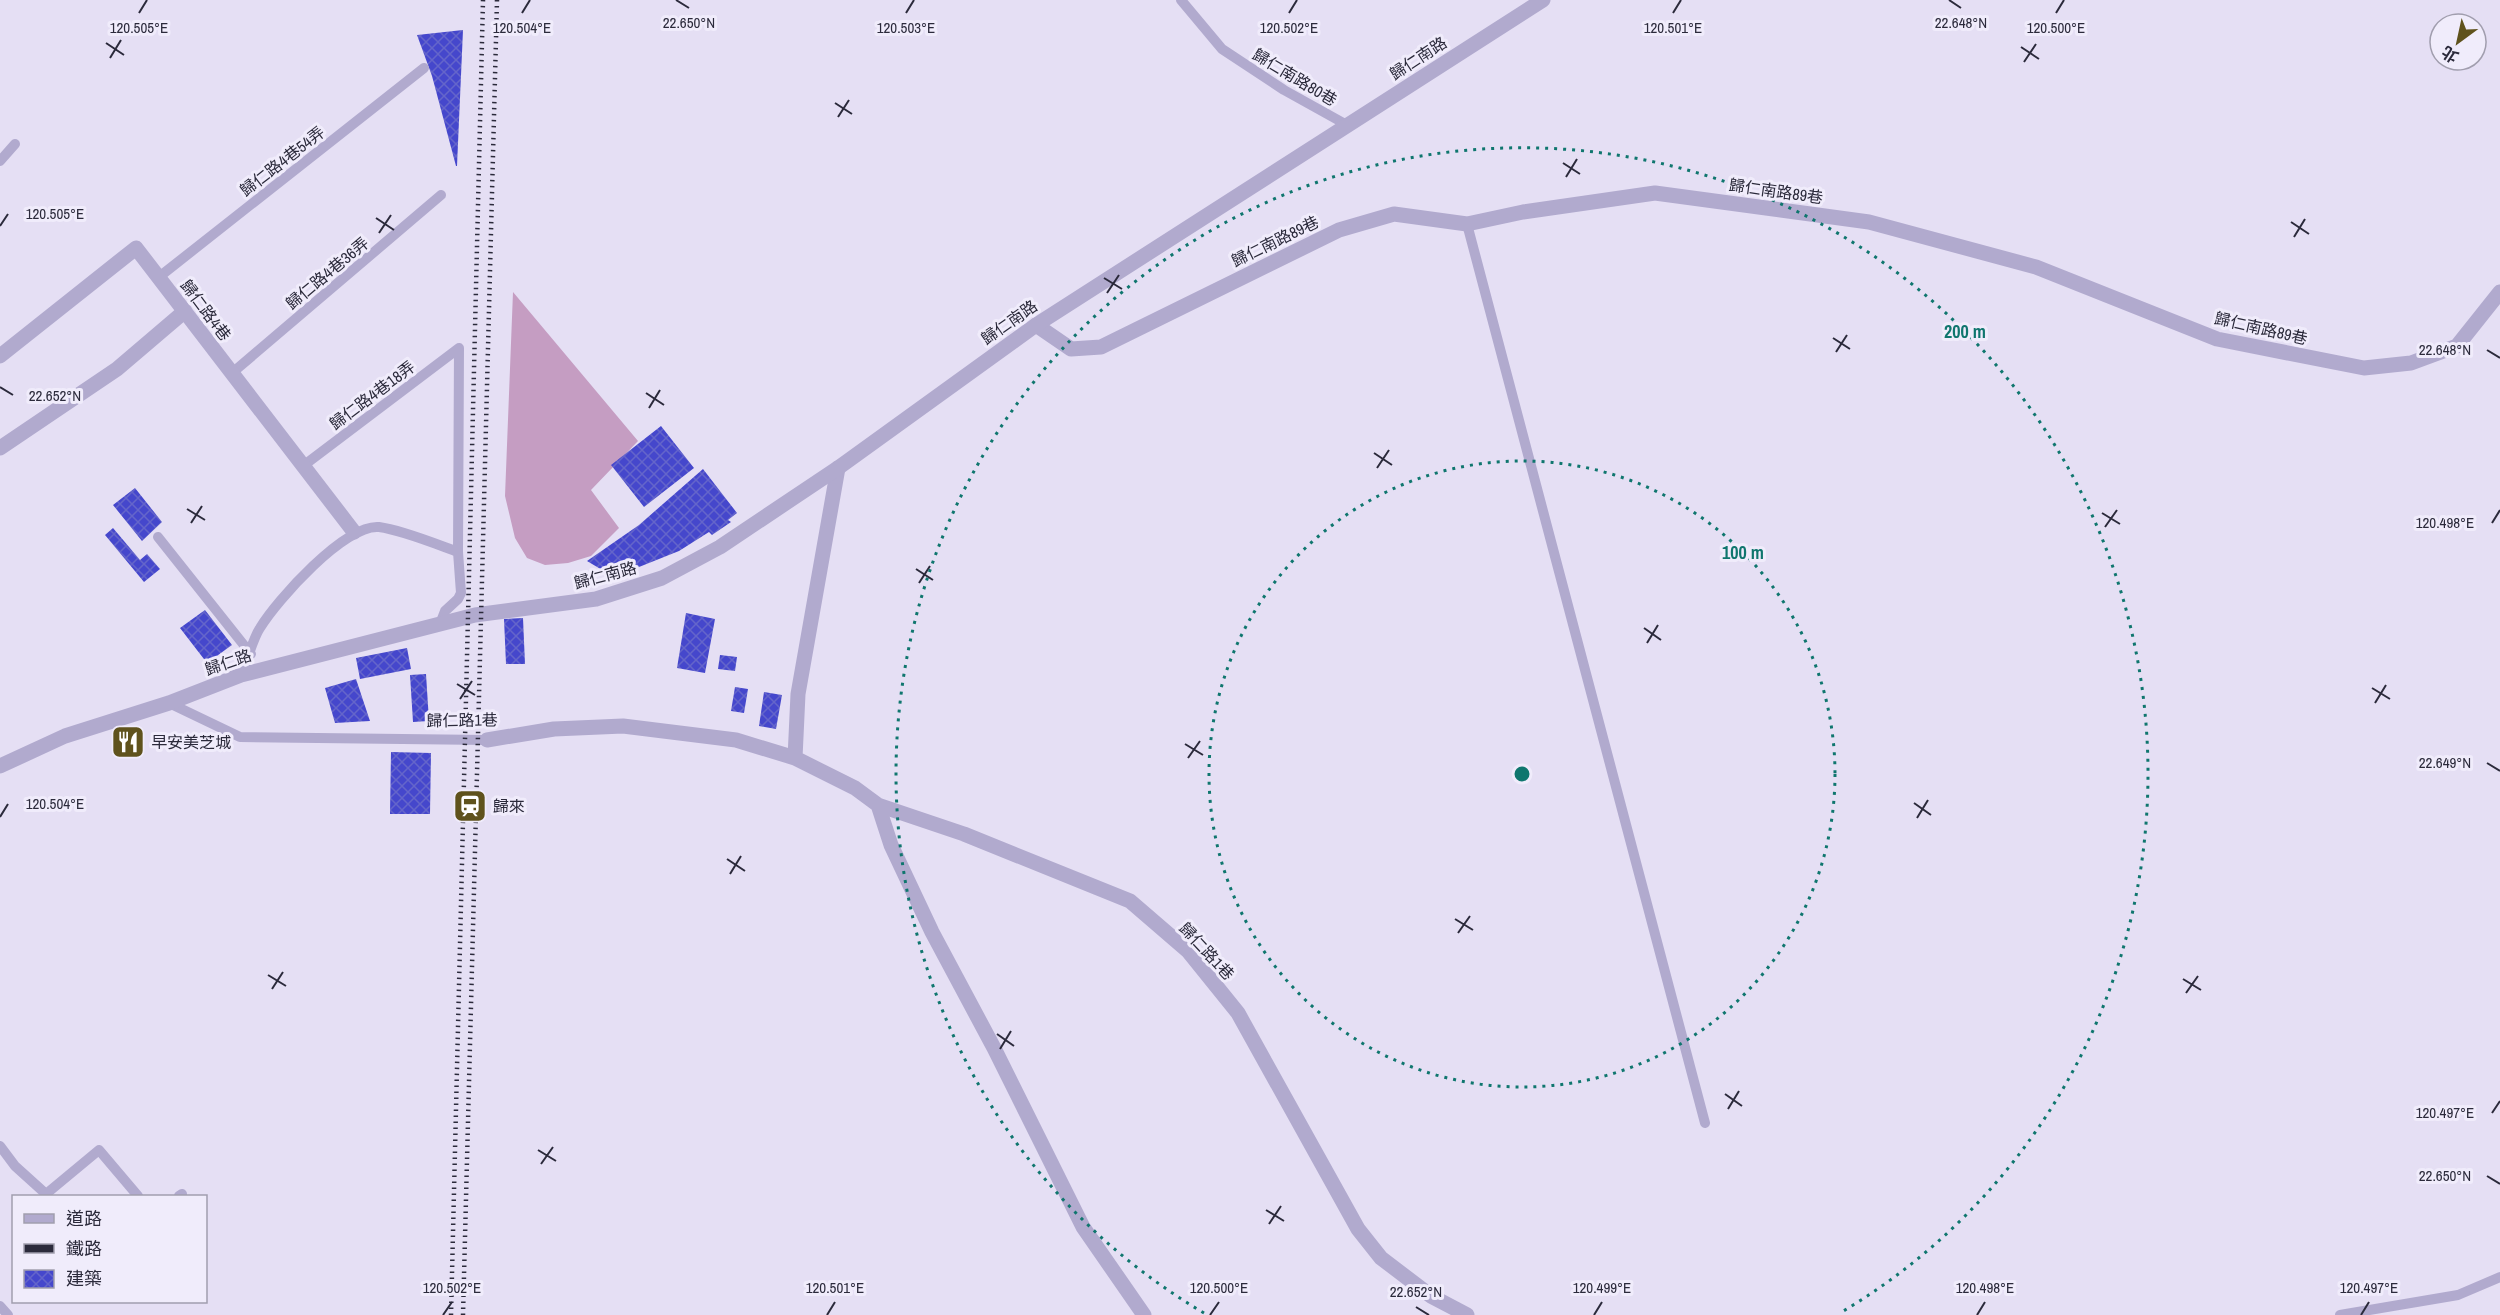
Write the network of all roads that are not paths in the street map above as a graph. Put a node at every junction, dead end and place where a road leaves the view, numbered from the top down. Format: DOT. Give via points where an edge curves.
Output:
graph roads {
  1 [pos="1181,0"];
  2 [pos="1543,0"];
  3 [pos="424,68"];
  4 [pos="1347,125"];
  5 [pos="15,144"];
  6 [pos="0,161"];
  7 [pos="441,195"];
  8 [pos="1467,224"];
  9 [pos="159,277"];
  10 [pos="2500,292"];
  11 [pos="185,311"];
  12 [pos="1036,324"];
  13 [pos="0,356"];
  14 [pos="232,373"];
  15 [pos="2,443"];
  16 [pos="303,466"];
  17 [pos="838,468"];
  18 [pos="354,532"];
  19 [pos="158,537"];
  20 [pos="458,552"];
  21 [pos="475,615"];
  22 [pos="440,624"];
  23 [pos="251,654"];
  24 [pos="241,675"];
  25 [pos="169,703"];
  26 [pos="487,740"];
  27 [pos="795,758"];
  28 [pos="0,766"];
  29 [pos="878,804"];
  30 [pos="1705,1123"];
  31 [pos="0,1146"];
  32 [pos="136,1195"];
  33 [pos="2500,1277"];
  34 [pos="0,1306"];
  35 [pos="8,1315"];
  36 [pos="1144,1315"];
  37 [pos="1467,1315"];
  38 [pos="2340,1315"];
  1 -- 4 [label="lane, 歸仁南路80巷" via="1222,49"];
  2 -- 4 [label="street, 歸仁南路"];
  3 -- 9 [label="lane, 歸仁路4巷54弄"];
  4 -- 12 [label="street, 歸仁南路"];
  5 -- 6 [label="lane"];
  7 -- 14 [label="lane, 歸仁路4巷36弄"];
  8 -- 10 [label="street, 歸仁南路89巷" via="1655,193 1869,222 2036,267 2217,339 2364,368 2411,363 2457,346"];
  8 -- 12 [label="street, 歸仁南路89巷" via="1394,214 1339,230 1101,347 1071,349"];
  8 -- 30 [label="lane"];
  9 -- 11 [label="street, 歸仁路4巷"];
  9 -- 13 [label="street, 歸仁路4巷" via="136,248"];
  11 -- 14 [label="street, 歸仁路4巷"];
  11 -- 15 [label="street" via="117,369"];
  12 -- 17 [label="street, 歸仁南路"];
  14 -- 16 [label="street, 歸仁路4巷"];
  16 -- 18 [label="street, 歸仁路4巷"];
  16 -- 20 [label="lane, 歸仁路4巷18弄" via="459,348"];
  17 -- 21 [label="street, 歸仁南路" via="720,547 662,578 596,599"];
  17 -- 27 [label="street" via="798,694"];
  18 -- 20 [label="lane" via="378,527"];
  18 -- 23 [label="lane" via="334,546 286,595 258,629"];
  19 -- 23 [label="lane"];
  20 -- 22 [label="lane" via="461,593"];
  21 -- 22 [label="street, 歸仁路"];
  22 -- 24 [label="street, 歸仁路"];
  23 -- 24 [label="lane"];
  24 -- 25 [label="street, 歸仁路"];
  25 -- 26 [label="lane, 歸仁路1巷" via="240,737"];
  25 -- 28 [label="street, 歸仁路" via="65,736"];
  26 -- 27 [label="street, 歸仁路1巷" via="554,729 623,726 736,741"];
  27 -- 29 [label="street, 歸仁路1巷"];
  29 -- 36 [label="street" via="891,845 932,932 1083,1227"];
  29 -- 37 [label="street, 歸仁路1巷" via="1130,901 1179,944 1238,1013 1358,1230 1381,1258 1431,1296"];
  31 -- 32 [label="lane" via="15,1166 46,1194 99,1150"];
  33 -- 38 [label="lane" via="2458,1295"];
  34 -- 35 [label="lane"];
}
